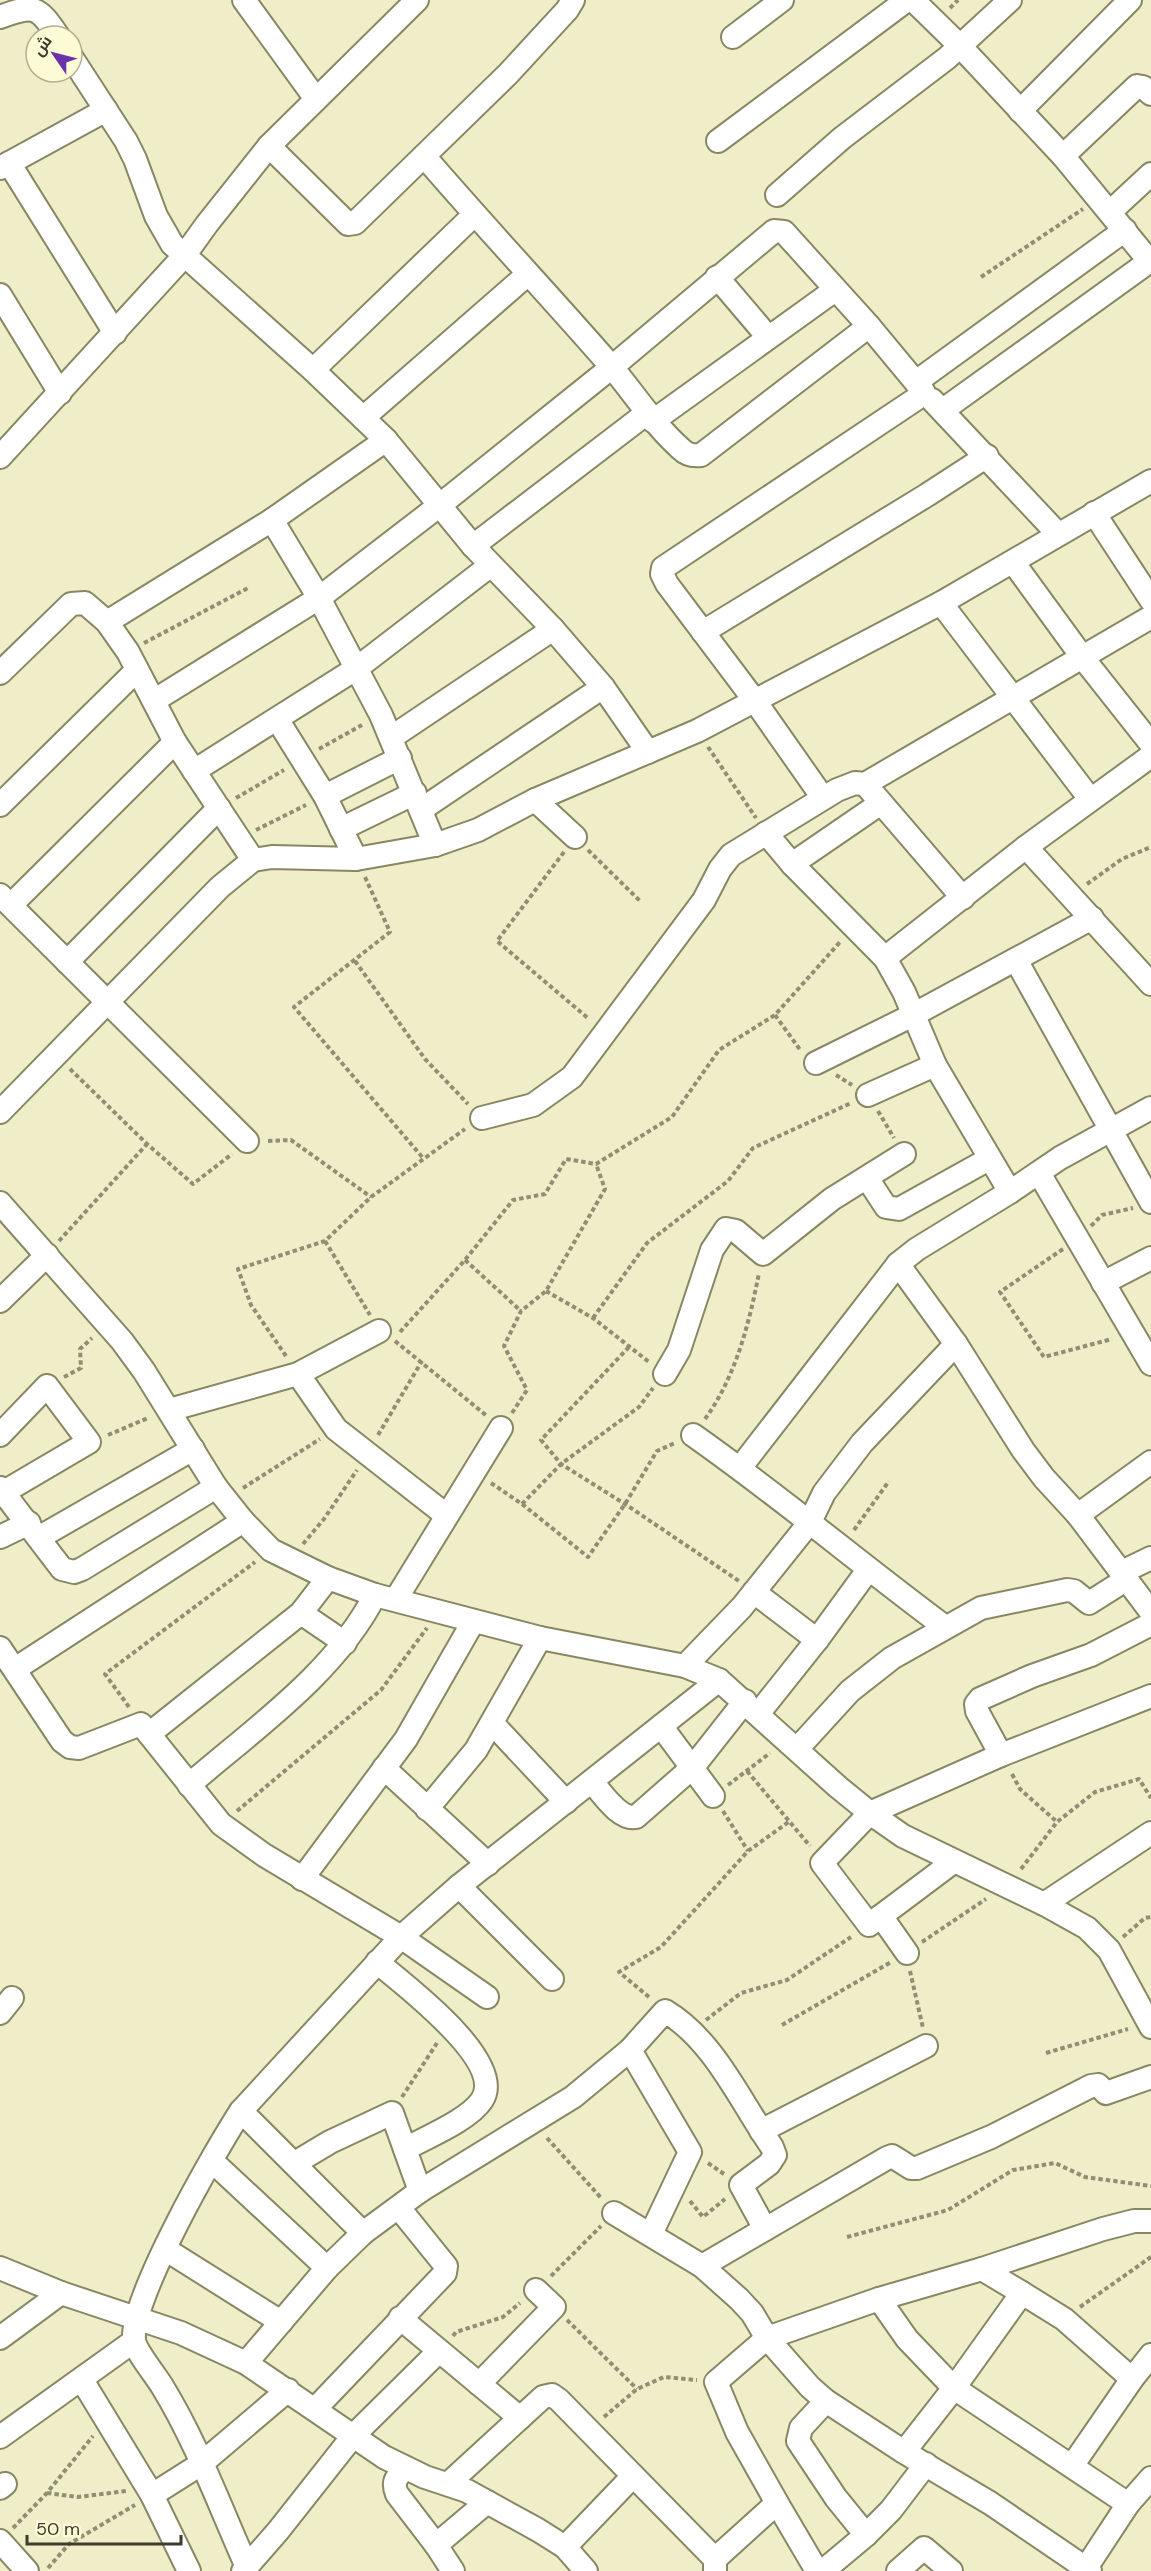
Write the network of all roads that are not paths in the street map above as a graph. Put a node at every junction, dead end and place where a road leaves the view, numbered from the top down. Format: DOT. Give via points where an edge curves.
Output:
graph roads {
  1 [pos="244,0"];
  2 [pos="417,0"];
  3 [pos="573,0"];
  4 [pos="782,0"];
  5 [pos="906,0"];
  6 [pos="913,0"];
  7 [pos="1010,0"];
  8 [pos="1130,0"];
  9 [pos="0,17"];
  10 [pos="50,24"];
  11 [pos="732,38"];
  12 [pos="960,46"];
  13 [pos="84,76"];
  14 [pos="1151,94"];
  15 [pos="316,99"];
  16 [pos="106,110"];
  17 [pos="1020,111"];
  18 [pos="718,141"];
  19 [pos="269,146"];
  20 [pos="424,156"];
  21 [pos="1063,156"];
  22 [pos="4,165"];
  23 [pos="1151,174"];
  24 [pos="777,195"];
  25 [pos="1105,205"];
  26 [pos="474,215"];
  27 [pos="1125,230"];
  28 [pos="184,256"];
  29 [pos="1150,262"];
  30 [pos="528,274"];
  31 [pos="717,277"];
  32 [pos="835,290"];
  33 [pos="0,294"];
  34 [pos="869,326"];
  35 [pos="115,333"];
  36 [pos="768,337"];
  37 [pos="612,367"];
  38 [pos="313,370"];
  39 [pos="920,388"];
  40 [pos="60,393"];
  41 [pos="942,410"];
  42 [pos="650,417"];
  43 [pos="363,418"];
  44 [pos="386,440"];
  45 [pos="0,456"];
  46 [pos="987,456"];
  47 [pos="1151,481"];
  48 [pos="440,505"];
  49 [pos="1094,513"];
  50 [pos="272,520"];
  51 [pos="1058,534"];
  52 [pos="473,546"];
  53 [pos="1014,562"];
  54 [pos="491,566"];
  55 [pos="319,598"];
  56 [pos="1151,600"];
  57 [pos="941,603"];
  58 [pos="1151,617"];
  59 [pos="107,622"];
  60 [pos="552,629"];
  61 [pos="703,632"];
  62 [pos="1083,658"];
  63 [pos="133,661"];
  64 [pos="357,668"];
  65 [pos="0,673"];
  66 [pos="603,687"];
  67 [pos="1013,696"];
  68 [pos="155,700"];
  69 [pos="755,700"];
  70 [pos="277,718"];
  71 [pos="392,737"];
  72 [pos="175,742"];
  73 [pos="1151,744"];
  74 [pos="648,752"];
  75 [pos="1151,756"];
  76 [pos="400,758"];
  77 [pos="194,771"];
  78 [pos="865,784"];
  79 [pos="325,796"];
  80 [pos="823,798"];
  81 [pos="1090,799"];
  82 [pos="535,800"];
  83 [pos="418,801"];
  84 [pos="881,803"];
  85 [pos="0,805"];
  86 [pos="219,808"];
  87 [pos="341,829"];
  88 [pos="766,833"];
  89 [pos="575,837"];
  90 [pos="435,845"];
  91 [pos="1026,848"];
  92 [pos="356,859"];
  93 [pos="253,860"];
  94 [pos="792,864"];
  95 [pos="963,898"];
  96 [pos="6,900"];
  97 [pos="1092,918"];
  98 [pos="885,958"];
  99 [pos="1016,960"];
  100 [pos="66,962"];
  101 [pos="1151,984"];
  102 [pos="108,1002"];
  103 [pos="913,1015"];
  104 [pos="816,1063"];
  105 [pos="935,1065"];
  106 [pos="868,1095"];
  107 [pos="1151,1108"];
  108 [pos="0,1112"];
  109 [pos="482,1118"];
  110 [pos="1110,1129"];
  111 [pos="247,1141"];
  112 [pos="904,1154"];
  113 [pos="989,1159"];
  114 [pos="1039,1173"];
  115 [pos="867,1178"];
  116 [pos="1010,1192"];
  117 [pos="0,1203"];
  118 [pos="1146,1204"];
  119 [pos="47,1255"];
  120 [pos="1151,1258"];
  121 [pos="898,1264"];
  122 [pos="1103,1283"];
  123 [pos="0,1302"];
  124 [pos="380,1330"];
  125 [pos="956,1344"];
  126 [pos="1145,1349"];
  127 [pos="298,1374"];
  128 [pos="664,1374"];
  129 [pos="169,1410"];
  130 [pos="501,1428"];
  131 [pos="0,1435"];
  132 [pos="693,1435"];
  133 [pos="193,1449"];
  134 [pos="1151,1462"];
  135 [pos="740,1468"];
  136 [pos="2,1490"];
  137 [pos="220,1493"];
  138 [pos="446,1515"];
  139 [pos="1078,1515"];
  140 [pos="243,1521"];
  141 [pos="810,1522"];
  142 [pos="34,1530"];
  143 [pos="0,1537"];
  144 [pos="1151,1558"];
  145 [pos="868,1570"];
  146 [pos="1125,1576"];
  147 [pos="328,1578"];
  148 [pos="754,1592"];
  149 [pos="385,1597"];
  150 [pos="1151,1612"];
  151 [pos="301,1613"];
  152 [pos="473,1622"];
  153 [pos="1151,1624"];
  154 [pos="945,1627"];
  155 [pos="540,1638"];
  156 [pos="817,1640"];
  157 [pos="345,1643"];
  158 [pos="0,1648"];
  159 [pos="685,1666"];
  160 [pos="15,1670"];
  161 [pos="719,1680"];
  162 [pos="1151,1696"];
  163 [pos="751,1707"];
  164 [pos="493,1724"];
  165 [pos="661,1726"];
  166 [pos="145,1729"];
  167 [pos="792,1744"];
  168 [pos="1001,1755"];
  169 [pos="693,1767"];
  170 [pos="384,1768"];
  171 [pos="592,1782"];
  172 [pos="189,1785"];
  173 [pos="713,1796"];
  174 [pos="566,1802"];
  175 [pos="427,1809"];
  176 [pos="870,1814"];
  177 [pos="1151,1833"];
  178 [pos="953,1862"];
  179 [pos="488,1864"];
  180 [pos="302,1879"];
  181 [pos="459,1886"];
  182 [pos="1044,1904"];
  183 [pos="875,1920"];
  184 [pos="401,1937"];
  185 [pos="907,1953"];
  186 [pos="377,1962"];
  187 [pos="552,1979"];
  188 [pos="487,1997"];
  189 [pos="1150,2024"];
  190 [pos="926,2046"];
  191 [pos="630,2050"];
  192 [pos="1151,2077"];
  193 [pos="242,2111"];
  194 [pos="761,2131"];
  195 [pos="405,2149"];
  196 [pos="212,2161"];
  197 [pos="295,2163"];
  198 [pos="420,2191"];
  199 [pos="399,2208"];
  200 [pos="614,2213"];
  201 [pos="1151,2221"];
  202 [pos="765,2229"];
  203 [pos="363,2233"];
  204 [pos="651,2234"];
  205 [pos="165,2249"];
  206 [pos="702,2266"];
  207 [pos="0,2268"];
  208 [pos="327,2268"];
  209 [pos="982,2270"];
  210 [pos="536,2290"];
  211 [pos="61,2293"];
  212 [pos="1022,2293"];
  213 [pos="879,2299"];
  214 [pos="137,2317"];
  215 [pos="400,2318"];
  216 [pos="280,2322"];
  217 [pos="0,2338"];
  218 [pos="767,2338"];
  219 [pos="134,2341"];
  220 [pos="439,2351"];
  221 [pos="1151,2355"];
  222 [pos="246,2363"];
  223 [pos="1132,2379"];
  224 [pos="82,2380"];
  225 [pos="479,2384"];
  226 [pos="954,2388"];
  227 [pos="288,2390"];
  228 [pos="826,2401"];
  229 [pos="315,2409"];
  230 [pos="520,2418"];
  231 [pos="0,2436"];
  232 [pos="352,2436"];
  233 [pos="903,2452"];
  234 [pos="201,2464"];
  235 [pos="926,2464"];
  236 [pos="1072,2466"];
  237 [pos="404,2469"];
  238 [pos="633,2476"];
  239 [pos="1151,2478"];
  240 [pos="449,2483"];
  241 [pos="150,2491"];
  242 [pos="488,2502"];
  243 [pos="777,2503"];
  244 [pos="1128,2504"];
  245 [pos="866,2535"];
  246 [pos="0,2541"];
  247 [pos="436,2545"];
  248 [pos="565,2547"];
  249 [pos="715,2565"];
  250 [pos="245,2569"];
  251 [pos="1086,2570"];
  252 [pos="27,2571"];
  253 [pos="189,2571"];
  254 [pos="453,2571"];
  255 [pos="586,2571"];
  256 [pos="817,2571"];
  257 [pos="823,2571"];
  258 [pos="898,2571"];
  259 [pos="951,2571"];
  1 -- 15 [label="street"];
  2 -- 15 [label="street"];
  3 -- 20 [label="street" via="508,74"];
  4 -- 11 [label="street"];
  5 -- 18 [label="street"];
  6 -- 12 [label="street"];
  7 -- 12 [label="street"];
  8 -- 17 [label="street"];
  9 -- 10 [label="street" via="21,9 37,10"];
  12 -- 17 [label="street"];
  12 -- 24 [label="street" via="842,138"];
  13 -- 16 [label="street"];
  14 -- 21 [label="street" via="1137,86"];
  15 -- 19 [label="street"];
  16 -- 22 [label="street"];
  16 -- 28 [label="street" via="135,159 163,231"];
  17 -- 21 [label="street"];
  19 -- 20 [label="street" via="352,225"];
  19 -- 28 [label="street"];
  20 -- 26 [label="street"];
  21 -- 25 [label="street"];
  22 -- 35 [label="street"];
  23 -- 25 [label="street"];
  25 -- 27 [label="street"];
  26 -- 30 [label="street"];
  26 -- 38 [label="street"];
  27 -- 29 [label="street"];
  27 -- 39 [label="street"];
  28 -- 35 [label="street"];
  28 -- 38 [label="street"];
  29 -- 41 [label="street"];
  30 -- 37 [label="street"];
  30 -- 43 [label="street"];
  31 -- 32 [label="street" via="780,230"];
  31 -- 36 [label="street"];
  31 -- 37 [label="street"];
  32 -- 34 [label="street"];
  32 -- 36 [label="street"];
  33 -- 40 [label="street"];
  34 -- 39 [label="street"];
  34 -- 42 [label="street" via="701,456 685,452"];
  35 -- 40 [label="street"];
  36 -- 42 [label="street"];
  37 -- 42 [label="street"];
  37 -- 48 [label="street"];
  38 -- 43 [label="street"];
  39 -- 41 [label="street"];
  39 -- 61 [label="street" via="663,568 663,578"];
  40 -- 45 [label="street"];
  41 -- 46 [label="street"];
  42 -- 52 [label="street"];
  43 -- 44 [label="street"];
  44 -- 48 [label="street"];
  44 -- 50 [label="street"];
  46 -- 51 [label="street"];
  46 -- 61 [label="street"];
  47 -- 49 [label="street"];
  48 -- 52 [label="street"];
  48 -- 55 [label="street"];
  49 -- 51 [label="street"];
  49 -- 56 [label="street"];
  50 -- 55 [label="street"];
  50 -- 59 [label="street"];
  51 -- 53 [label="street"];
  52 -- 54 [label="street"];
  53 -- 57 [label="street"];
  53 -- 62 [label="street"];
  54 -- 60 [label="street"];
  54 -- 64 [label="street"];
  55 -- 64 [label="street"];
  55 -- 68 [label="street"];
  57 -- 67 [label="street"];
  57 -- 69 [label="street"];
  58 -- 62 [label="street"];
  59 -- 63 [label="street"];
  59 -- 65 [label="street" via="86,603 71,604"];
  60 -- 66 [label="street"];
  60 -- 71 [label="street"];
  61 -- 69 [label="street"];
  62 -- 67 [label="street"];
  62 -- 73 [label="street"];
  63 -- 68 [label="street"];
  63 -- 85 [label="street"];
  64 -- 70 [label="street"];
  64 -- 71 [label="street"];
  66 -- 74 [label="street"];
  66 -- 83 [label="street"];
  67 -- 78 [label="street"];
  67 -- 81 [label="street"];
  68 -- 72 [label="street"];
  69 -- 74 [label="street"];
  69 -- 80 [label="street"];
  70 -- 77 [label="street"];
  70 -- 79 [label="street"];
  71 -- 76 [label="street"];
  72 -- 77 [label="street"];
  72 -- 96 [label="street"];
  74 -- 82 [label="street"];
  75 -- 81 [label="street"];
  76 -- 79 [label="street"];
  76 -- 83 [label="street"];
  77 -- 86 [label="street"];
  78 -- 80 [label="street" via="847,785"];
  78 -- 84 [label="street"];
  79 -- 87 [label="street"];
  80 -- 88 [label="street"];
  81 -- 91 [label="street"];
  82 -- 89 [label="street"];
  82 -- 90 [label="street" via="478,830"];
  83 -- 87 [label="street"];
  83 -- 90 [label="street"];
  84 -- 94 [label="street"];
  84 -- 95 [label="street"];
  86 -- 93 [label="street"];
  86 -- 100 [label="street"];
  87 -- 92 [label="street"];
  88 -- 94 [label="street"];
  88 -- 109 [label="street" via="724,862 704,900 572,1077 533,1105"];
  90 -- 92 [label="street"];
  91 -- 95 [label="street"];
  91 -- 97 [label="street"];
  92 -- 93 [label="street"];
  93 -- 102 [label="street" via="220,887"];
  94 -- 98 [label="street"];
  95 -- 98 [label="street"];
  96 -- 100 [label="street"];
  97 -- 99 [label="street"];
  97 -- 101 [label="street"];
  98 -- 103 [label="street"];
  99 -- 103 [label="street"];
  99 -- 110 [label="street"];
  100 -- 102 [label="street"];
  102 -- 108 [label="street"];
  102 -- 111 [label="street"];
  103 -- 104 [label="street"];
  103 -- 105 [label="street"];
  105 -- 106 [label="street"];
  105 -- 113 [label="street"];
  107 -- 110 [label="street"];
  110 -- 114 [label="street"];
  110 -- 118 [label="street"];
  112 -- 115 [label="street"];
  113 -- 115 [label="street" via="899,1209 886,1206"];
  113 -- 116 [label="street"];
  114 -- 116 [label="street"];
  114 -- 122 [label="street"];
  115 -- 128 [label="street" via="832,1199 763,1254 731,1228 720,1234 683,1342"];
  116 -- 121 [label="street"];
  117 -- 119 [label="street"];
  119 -- 123 [label="street"];
  119 -- 129 [label="street" via="133,1356"];
  120 -- 122 [label="street"];
  121 -- 125 [label="street"];
  121 -- 135 [label="street"];
  122 -- 126 [label="street"];
  124 -- 127 [label="street"];
  125 -- 139 [label="street" via="1023,1450"];
  125 -- 141 [label="street" via="861,1443 824,1493"];
  127 -- 129 [label="street"];
  127 -- 138 [label="street" via="336,1429"];
  129 -- 133 [label="street"];
  130 -- 138 [label="street"];
  131 -- 136 [label="street" via="47,1386 89,1442"];
  132 -- 135 [label="street"];
  133 -- 137 [label="street"];
  133 -- 142 [label="street"];
  134 -- 139 [label="street"];
  135 -- 141 [label="street"];
  136 -- 142 [label="street"];
  137 -- 140 [label="street"];
  137 -- 142 [label="street" via="74,1572 62,1569"];
  138 -- 149 [label="street"];
  139 -- 146 [label="street"];
  140 -- 147 [label="street" via="281,1556"];
  140 -- 160 [label="street"];
  141 -- 145 [label="street"];
  141 -- 148 [label="street"];
  142 -- 143 [label="street"];
  144 -- 146 [label="street"];
  145 -- 154 [label="street"];
  145 -- 156 [label="street"];
  146 -- 150 [label="street"];
  146 -- 154 [label="street" via="1089,1603 1067,1590 981,1608"];
  147 -- 149 [label="street"];
  147 -- 151 [label="street"];
  148 -- 156 [label="street"];
  148 -- 159 [label="street"];
  149 -- 152 [label="street"];
  149 -- 157 [label="street"];
  151 -- 157 [label="street"];
  151 -- 166 [label="street"];
  152 -- 155 [label="street"];
  152 -- 170 [label="street" via="406,1739"];
  153 -- 168 [label="street" via="1091,1654 980,1699 977,1710"];
  154 -- 167 [label="street" via="867,1675"];
  155 -- 159 [label="street"];
  155 -- 164 [label="street"];
  156 -- 163 [label="street"];
  157 -- 172 [label="street" via="284,1704"];
  158 -- 160 [label="street"];
  159 -- 161 [label="street"];
  160 -- 166 [label="street" via="56,1733 70,1747 79,1748"];
  161 -- 163 [label="street"];
  161 -- 165 [label="street"];
  162 -- 168 [label="street"];
  163 -- 167 [label="street"];
  163 -- 169 [label="street"];
  164 -- 174 [label="street"];
  164 -- 175 [label="street" via="460,1772"];
  165 -- 169 [label="street"];
  165 -- 171 [label="street"];
  166 -- 172 [label="street"];
  167 -- 176 [label="street"];
  168 -- 176 [label="street"];
  169 -- 171 [label="street" via="631,1818"];
  169 -- 173 [label="street"];
  170 -- 175 [label="street"];
  170 -- 180 [label="street"];
  171 -- 174 [label="street"];
  172 -- 180 [label="street" via="221,1824"];
  174 -- 179 [label="street"];
  175 -- 179 [label="street"];
  176 -- 178 [label="street"];
  176 -- 183 [label="street" via="822,1863"];
  177 -- 182 [label="street"];
  178 -- 182 [label="street"];
  178 -- 183 [label="street"];
  179 -- 181 [label="street"];
  180 -- 184 [label="street"];
  181 -- 184 [label="street"];
  181 -- 187 [label="street"];
  182 -- 189 [label="street" via="1087,1928 1109,1950"];
  183 -- 185 [label="street"];
  184 -- 186 [label="street"];
  184 -- 188 [label="street"];
  186 -- 193 [label="street"];
  186 -- 195 [label="street" via="449,2025 486,2076 483,2098 468,2114"];
  190 -- 194 [label="street"];
  191 -- 194 [label="street" via="665,2011 679,2019 717,2064"];
  191 -- 198 [label="street" via="573,2097"];
  191 -- 204 [label="street" via="690,2152"];
  192 -- 202 [label="street" via="1106,2093 1098,2085 1091,2086 991,2138 917,2168 892,2156"];
  193 -- 196 [label="street"];
  193 -- 197 [label="street"];
  194 -- 202 [label="street" via="775,2155 741,2185"];
  195 -- 197 [label="street" via="392,2113"];
  195 -- 198 [label="street"];
  196 -- 205 [label="street"];
  196 -- 208 [label="street"];
  197 -- 203 [label="street"];
  198 -- 199 [label="street"];
  199 -- 203 [label="street"];
  199 -- 215 [label="street" via="446,2266 445,2273"];
  200 -- 204 [label="street"];
  201 -- 209 [label="street" via="1103,2229"];
  202 -- 206 [label="street"];
  203 -- 208 [label="street"];
  204 -- 206 [label="street"];
  205 -- 214 [label="street"];
  205 -- 216 [label="street"];
  206 -- 218 [label="street" via="752,2313"];
  207 -- 211 [label="street"];
  208 -- 216 [label="street"];
  209 -- 212 [label="street"];
  209 -- 213 [label="street"];
  210 -- 225 [label="street" via="554,2307"];
  211 -- 214 [label="street"];
  211 -- 217 [label="street"];
  212 -- 223 [label="street" via="1064,2319"];
  212 -- 226 [label="street"];
  213 -- 218 [label="street"];
  213 -- 226 [label="street" via="907,2339"];
  214 -- 219 [label="street"];
  214 -- 222 [label="street"];
  215 -- 220 [label="street"];
  215 -- 229 [label="street"];
  216 -- 222 [label="street"];
  218 -- 228 [label="street"];
  218 -- 243 [label="street" via="716,2382 737,2432"];
  219 -- 224 [label="street"];
  219 -- 234 [label="street" via="173,2404"];
  220 -- 225 [label="street"];
  220 -- 232 [label="street"];
  221 -- 223 [label="street"];
  222 -- 227 [label="street"];
  223 -- 236 [label="street"];
  224 -- 231 [label="street"];
  224 -- 241 [label="street"];
  225 -- 230 [label="street"];
  226 -- 233 [label="street"];
  226 -- 236 [label="street"];
  227 -- 229 [label="street"];
  227 -- 234 [label="street"];
  228 -- 233 [label="street"];
  228 -- 245 [label="street" via="801,2428 798,2441"];
  229 -- 232 [label="street"];
  230 -- 238 [label="street" via="543,2397 552,2395"];
  230 -- 240 [label="street"];
  232 -- 237 [label="street"];
  232 -- 250 [label="street"];
  233 -- 235 [label="street"];
  234 -- 241 [label="street"];
  234 -- 250 [label="street"];
  235 -- 245 [label="street"];
  235 -- 251 [label="street"];
  236 -- 244 [label="street"];
  237 -- 240 [label="street"];
  237 -- 247 [label="street" via="395,2479 397,2494"];
  238 -- 248 [label="street"];
  238 -- 249 [label="street"];
  239 -- 244 [label="street"];
  240 -- 242 [label="street"];
  241 -- 253 [label="street"];
  242 -- 247 [label="street"];
  242 -- 248 [label="street"];
  243 -- 249 [label="street"];
  243 -- 256 [label="street"];
  244 -- 251 [label="street"];
  245 -- 257 [label="street"];
  246 -- 252 [label="street"];
  247 -- 254 [label="street"];
  248 -- 255 [label="street"];
  258 -- 259 [label="street" via="924,2548"];
}
